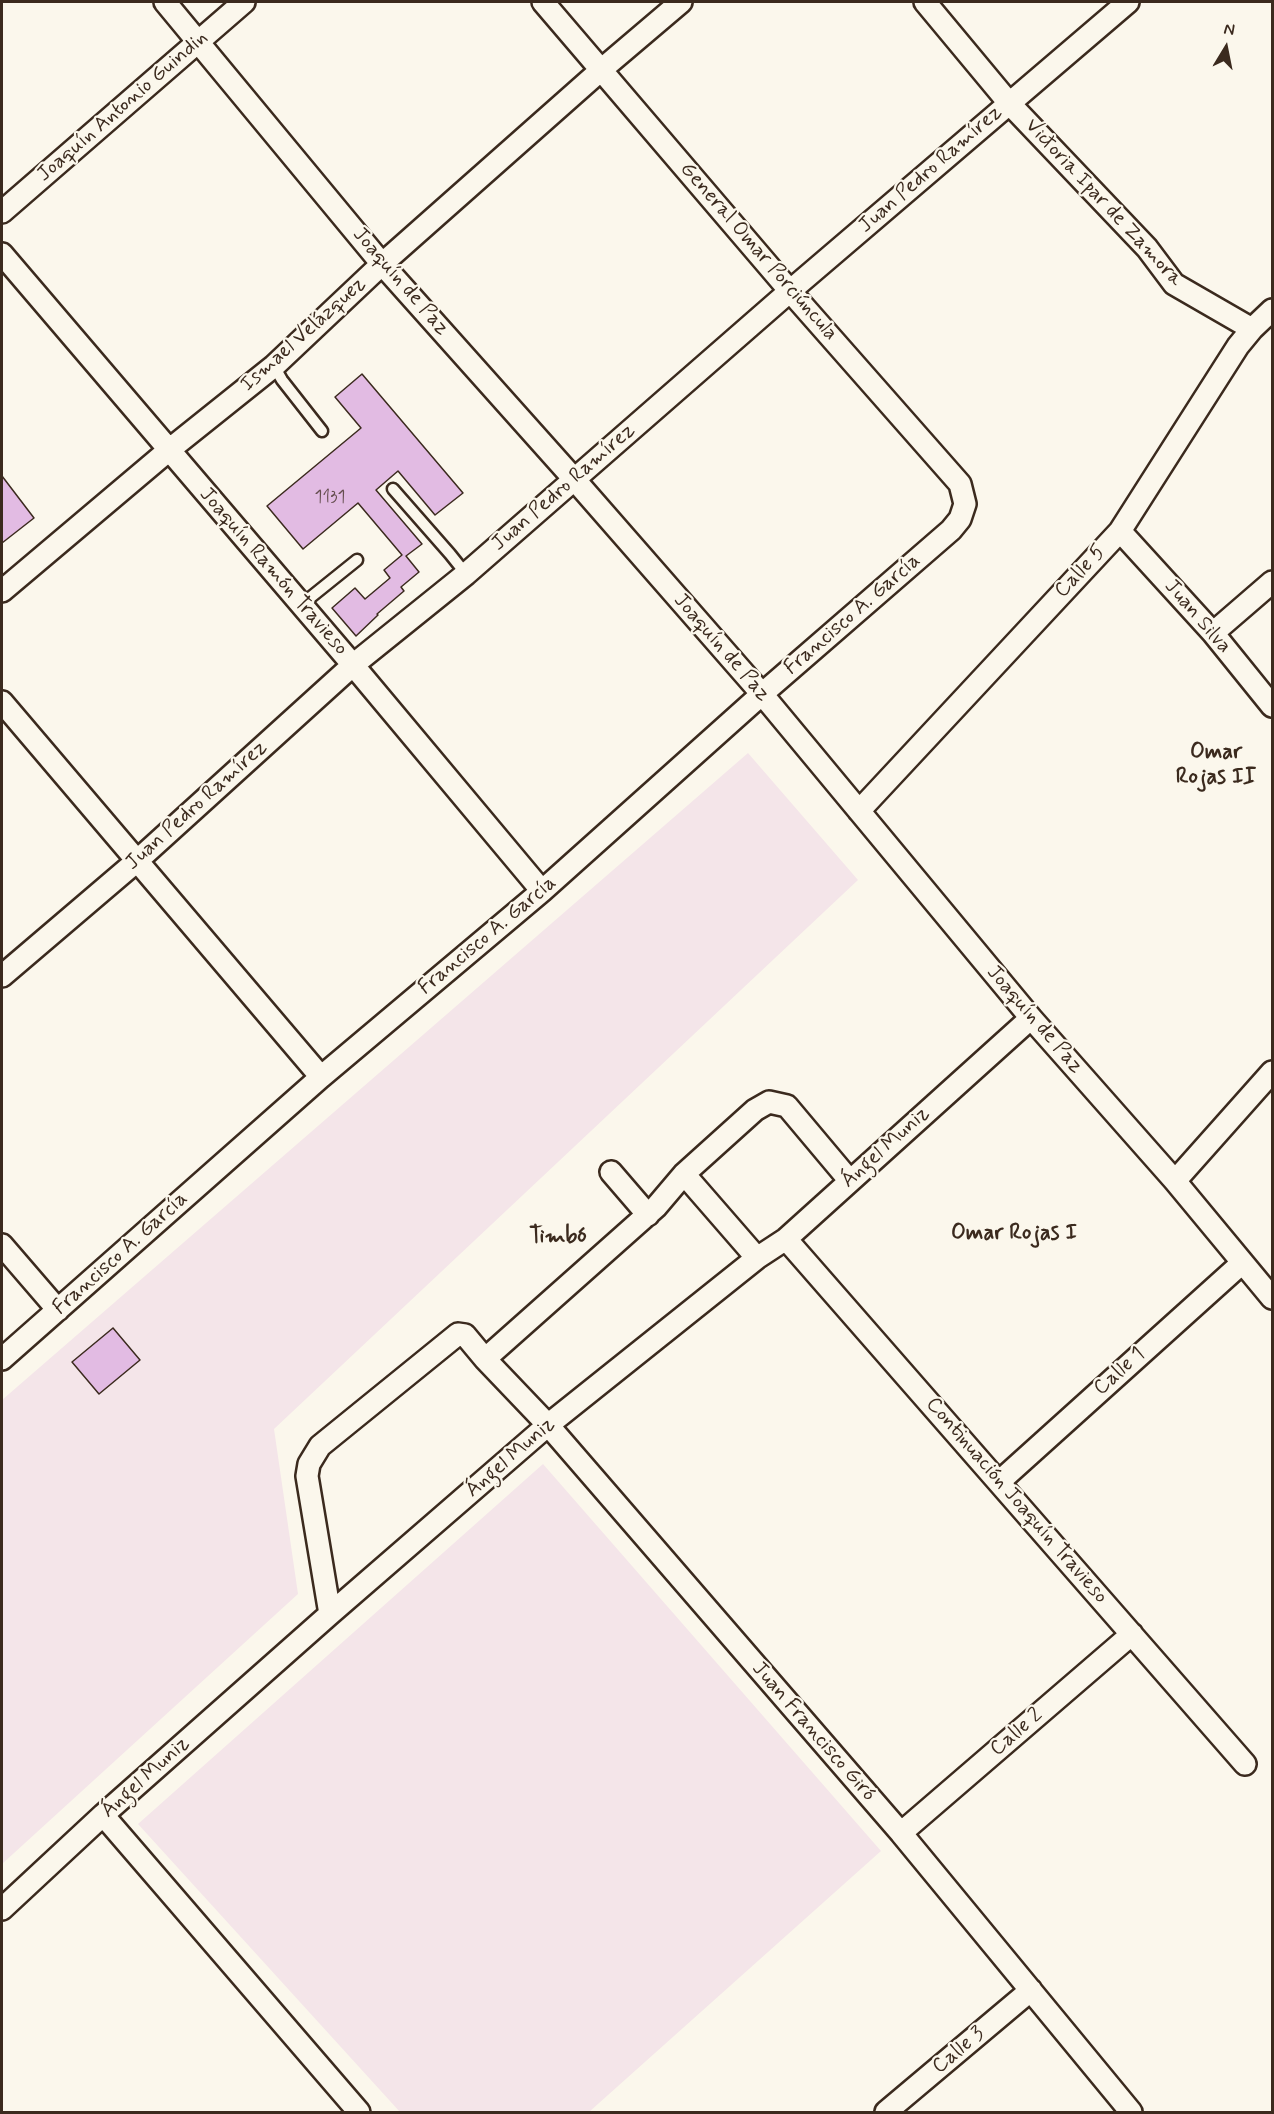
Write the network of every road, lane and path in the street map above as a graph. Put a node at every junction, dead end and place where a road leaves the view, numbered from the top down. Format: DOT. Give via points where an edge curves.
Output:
graph roads {
  1 [pos="165,2"];
  2 [pos="244,2"];
  3 [pos="543,2"];
  4 [pos="681,2"];
  5 [pos="925,2"];
  6 [pos="1128,2"];
  7 [pos="199,41"];
  8 [pos="601,70"];
  9 [pos="1009,103"];
  10 [pos="2,212"];
  11 [pos="2,254"];
  12 [pos="382,264"];
  13 [pos="790,291"];
  14 [pos="1272,310"];
  15 [pos="1252,329"];
  16 [pos="274,366"];
  17 [pos="322,431"];
  18 [pos="169,450"];
  19 [pos="574,479"];
  20 [pos="393,489"];
  21 [pos="965,504"];
  22 [pos="1120,531"];
  23 [pos="357,560"];
  24 [pos="466,574"];
  25 [pos="1272,582"];
  26 [pos="2,591"];
  27 [pos="301,605"];
  28 [pos="1212,633"];
  29 [pos="353,665"];
  30 [pos="762,694"];
  31 [pos="2,702"];
  32 [pos="1272,705"];
  33 [pos="859,811"];
  34 [pos="138,860"];
  35 [pos="542,891"];
  36 [pos="2,976"];
  37 [pos="1031,1018"];
  38 [pos="1272,1072"];
  39 [pos="321,1077"];
  40 [pos="611,1172"];
  41 [pos="684,1174"];
  42 [pos="850,1181"];
  43 [pos="1175,1181"];
  44 [pos="648,1215"];
  45 [pos="786,1239"];
  46 [pos="2,1245"];
  47 [pos="756,1258"];
  48 [pos="1242,1263"];
  49 [pos="1272,1298"];
  50 [pos="58,1310"];
  51 [pos="2,1359"];
  52 [pos="485,1359"];
  53 [pos="548,1425"];
  54 [pos="999,1482"];
  55 [pos="330,1614"];
  56 [pos="1132,1634"];
  57 [pos="1245,1764"];
  58 [pos="103,1815"];
  59 [pos="901,1833"];
  60 [pos="2,1909"];
  61 [pos="1031,1990"];
  62 [pos="359,2112"];
  63 [pos="886,2112"];
  64 [pos="1131,2112"];
  1 -- 7 [label="street, Joaquín de Paz"];
  2 -- 7 [label="street, Joaquín Antonio Guindin"];
  3 -- 8 [label="street, General Omar Porciúncula"];
  4 -- 8 [label="street, Ismael Velázquez"];
  5 -- 9 [label="street, Victoria Ipar de Zamora"];
  6 -- 9 [label="street, Juan Pedro Ramírez"];
  7 -- 10 [label="street, Joaquín Antonio Guindin"];
  7 -- 12 [label="street, Joaquín de Paz"];
  8 -- 12 [label="street, Ismael Velázquez"];
  8 -- 13 [label="street, General Omar Porciúncula"];
  9 -- 13 [label="street, Juan Pedro Ramírez"];
  9 -- 15 [label="street, Victoria Ipar de Zamora" via="1147,248 1174,284"];
  11 -- 18 [label="street, Joaquín Ramón Travieso"];
  12 -- 16 [label="street, Ismael Velázquez"];
  12 -- 19 [label="street, Joaquín de Paz"];
  13 -- 19 [label="street, Juan Pedro Ramírez"];
  13 -- 21 [label="street, General Omar Porciúncula" via="960,484"];
  14 -- 15 [label="street, Calle 5"];
  15 -- 22 [label="street, Calle 5"];
  16 -- 17 [label="lane"];
  16 -- 18 [label="street, Ismael Velázquez"];
  18 -- 26 [label="street, Ismael Velázquez"];
  18 -- 27 [label="street, Joaquín Ramón Travieso"];
  19 -- 24 [label="street, Juan Pedro Ramírez"];
  19 -- 30 [label="street, Joaquín de Paz"];
  20 -- 24 [label="lane"];
  21 -- 30 [label="street, Francisco A. García" via="951,530"];
  22 -- 28 [label="street, Juan Silva"];
  22 -- 33 [label="street, Calle 5"];
  23 -- 27 [label="lane"];
  24 -- 29 [label="street, Juan Pedro Ramírez"];
  25 -- 28 [label="street"];
  27 -- 29 [label="street, Joaquín Ramón Travieso"];
  28 -- 32 [label="street, Juan Silva"];
  29 -- 34 [label="street, Juan Pedro Ramírez"];
  29 -- 35 [label="street, Joaquín Ramón Travieso"];
  30 -- 33 [label="street, Joaquín de Paz"];
  30 -- 35 [label="street, Francisco A. García"];
  31 -- 34 [label="street"];
  33 -- 37 [label="street, Joaquín de Paz"];
  34 -- 36 [label="street, Juan Pedro Ramírez"];
  34 -- 39 [label="street"];
  35 -- 39 [label="street, Francisco A. García"];
  37 -- 42 [label="street, Ángel Muniz"];
  37 -- 43 [label="street, Joaquín de Paz"];
  38 -- 43 [label="street"];
  39 -- 50 [label="street, Francisco A. García"];
  40 -- 44 [label="street"];
  41 -- 42 [label="street" via="769,1102 787,1106"];
  41 -- 44 [label="street"];
  41 -- 47 [label="street"];
  42 -- 45 [label="street, Ángel Muniz"];
  43 -- 48 [label="street, Joaquín de Paz"];
  44 -- 52 [label="street"];
  45 -- 47 [label="street, Ángel Muniz"];
  45 -- 54 [label="street, Continuación Joaquín Travieso"];
  46 -- 50 [label="street"];
  47 -- 53 [label="street, Ángel Muniz"];
  48 -- 49 [label="street, Joaquín de Paz"];
  48 -- 54 [label="street, Calle 1"];
  50 -- 51 [label="street, Francisco A. García"];
  52 -- 53 [label="street, Juan Francisco Giró"];
  52 -- 55 [label="street, Juan Francisco Giró" via="465,1335 458,1334 320,1446 309,1464 307,1476"];
  53 -- 55 [label="street, Ángel Muniz"];
  53 -- 59 [label="street, Juan Francisco Giró"];
  54 -- 56 [label="street, Continuación Joaquín Travieso"];
  55 -- 58 [label="street, Ángel Muniz"];
  56 -- 57 [label="street, Continuación Joaquín Travieso"];
  56 -- 59 [label="street, Calle 2"];
  58 -- 60 [label="street, Ángel Muniz"];
  58 -- 62 [label="street"];
  59 -- 61 [label="street, Juan Francisco Giró"];
  61 -- 63 [label="street, Calle 3"];
  61 -- 64 [label="street, Juan Francisco Giró"];
}
